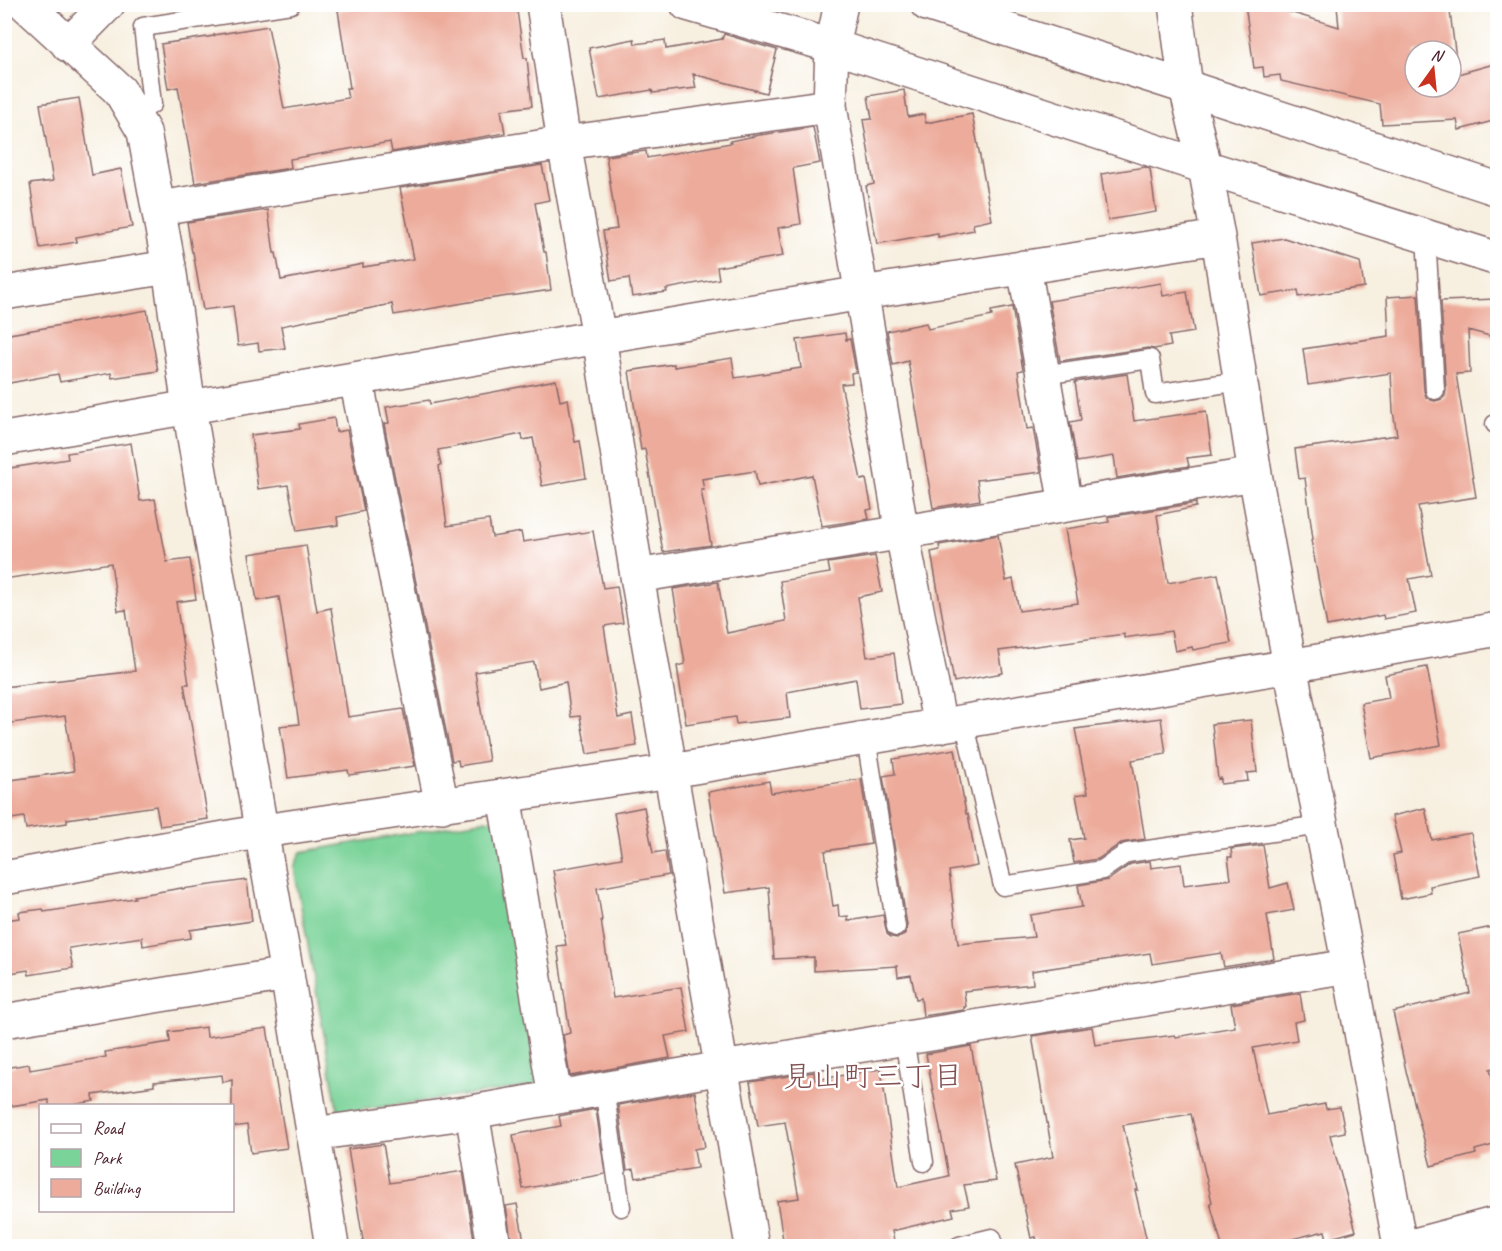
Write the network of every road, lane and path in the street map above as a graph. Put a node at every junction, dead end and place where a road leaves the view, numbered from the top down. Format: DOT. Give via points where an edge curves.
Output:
graph roads {
  1 [pos="108,4"];
  2 [pos="291,4"];
  3 [pos="543,4"];
  4 [pos="687,4"];
  5 [pos="841,4"];
  6 [pos="927,4"];
  7 [pos="1175,4"];
  8 [pos="27,6"];
  9 [pos="68,45"];
  10 [pos="832,46"];
  11 [pos="1186,87"];
  12 [pos="830,105"];
  13 [pos="135,115"];
  14 [pos="564,143"];
  15 [pos="1205,167"];
  16 [pos="1497,189"];
  17 [pos="159,208"];
  18 [pos="1426,236"];
  19 [pos="1218,237"];
  20 [pos="1497,259"];
  21 [pos="169,267"];
  22 [pos="1024,267"];
  23 [pos="4,293"];
  24 [pos="862,293"];
  25 [pos="599,337"];
  26 [pos="1043,375"];
  27 [pos="356,379"];
  28 [pos="1240,381"];
  29 [pos="1435,390"];
  30 [pos="189,408"];
  31 [pos="4,440"];
  32 [pos="1255,474"];
  33 [pos="1066,505"];
  34 [pos="903,532"];
  35 [pos="637,576"];
  36 [pos="1497,629"];
  37 [pos="1290,666"];
  38 [pos="952,723"];
  39 [pos="866,738"];
  40 [pos="671,771"];
  41 [pos="504,796"];
  42 [pos="442,806"];
  43 [pos="1321,825"];
  44 [pos="262,831"];
  45 [pos="4,878"];
  46 [pos="896,927"];
  47 [pos="1349,966"];
  48 [pos="288,974"];
  49 [pos="4,1022"];
  50 [pos="904,1038"];
  51 [pos="722,1068"];
  52 [pos="604,1088"];
  53 [pos="555,1097"];
  54 [pos="472,1112"];
  55 [pos="314,1134"];
  56 [pos="924,1162"];
  57 [pos="621,1207"];
  58 [pos="1497,1223"];
  59 [pos="992,1238"];
  60 [pos="332,1246"];
  61 [pos="494,1246"];
  62 [pos="752,1246"];
  63 [pos="958,1246"];
  64 [pos="1400,1246"];
  65 [pos="1411,1246"];
  1 -- 9 [label="street"];
  2 -- 13 [label="lane" via="143,27 152,104"];
  3 -- 14 [label="street"];
  4 -- 10 [label="street"];
  5 -- 10 [label="street"];
  6 -- 11 [label="street"];
  7 -- 11 [label="street"];
  8 -- 9 [label="street"];
  9 -- 13 [label="street" via="120,91"];
  10 -- 12 [label="street"];
  10 -- 15 [label="street"];
  11 -- 15 [label="street"];
  11 -- 16 [label="street"];
  12 -- 14 [label="street"];
  12 -- 24 [label="street"];
  13 -- 17 [label="street" via="144,132"];
  14 -- 17 [label="street"];
  14 -- 25 [label="street"];
  15 -- 18 [label="street"];
  15 -- 19 [label="street"];
  17 -- 21 [label="street"];
  18 -- 20 [label="street"];
  18 -- 29 [label="lane"];
  19 -- 22 [label="street"];
  19 -- 28 [label="street"];
  21 -- 23 [label="street"];
  21 -- 30 [label="street"];
  22 -- 24 [label="street"];
  22 -- 26 [label="street"];
  24 -- 25 [label="street"];
  24 -- 34 [label="street"];
  25 -- 27 [label="street"];
  25 -- 35 [label="street"];
  26 -- 28 [label="lane" via="1150,359 1155,394"];
  26 -- 33 [label="street"];
  27 -- 30 [label="street"];
  27 -- 42 [label="street"];
  28 -- 32 [label="street"];
  30 -- 31 [label="street"];
  30 -- 44 [label="street"];
  32 -- 33 [label="street"];
  32 -- 37 [label="street"];
  33 -- 34 [label="street"];
  34 -- 35 [label="street"];
  34 -- 38 [label="street"];
  35 -- 40 [label="street"];
  36 -- 37 [label="street"];
  37 -- 38 [label="street"];
  37 -- 43 [label="street"];
  38 -- 39 [label="street"];
  38 -- 43 [label="lane" via="1003,886 1102,870 1127,853"];
  39 -- 40 [label="street"];
  39 -- 46 [label="lane"];
  40 -- 41 [label="street"];
  40 -- 51 [label="street"];
  41 -- 42 [label="street"];
  41 -- 53 [label="street"];
  42 -- 44 [label="street"];
  43 -- 47 [label="street"];
  44 -- 45 [label="street"];
  44 -- 48 [label="street"];
  47 -- 50 [label="street"];
  47 -- 64 [label="street"];
  48 -- 49 [label="street"];
  48 -- 55 [label="street"];
  50 -- 51 [label="street"];
  50 -- 56 [label="lane"];
  51 -- 52 [label="street"];
  51 -- 62 [label="street"];
  52 -- 53 [label="street"];
  52 -- 57 [label="lane"];
  53 -- 54 [label="street"];
  54 -- 55 [label="street"];
  54 -- 61 [label="street"];
  55 -- 60 [label="street"];
  58 -- 65 [label="street"];
  59 -- 63 [label="lane"];
}
